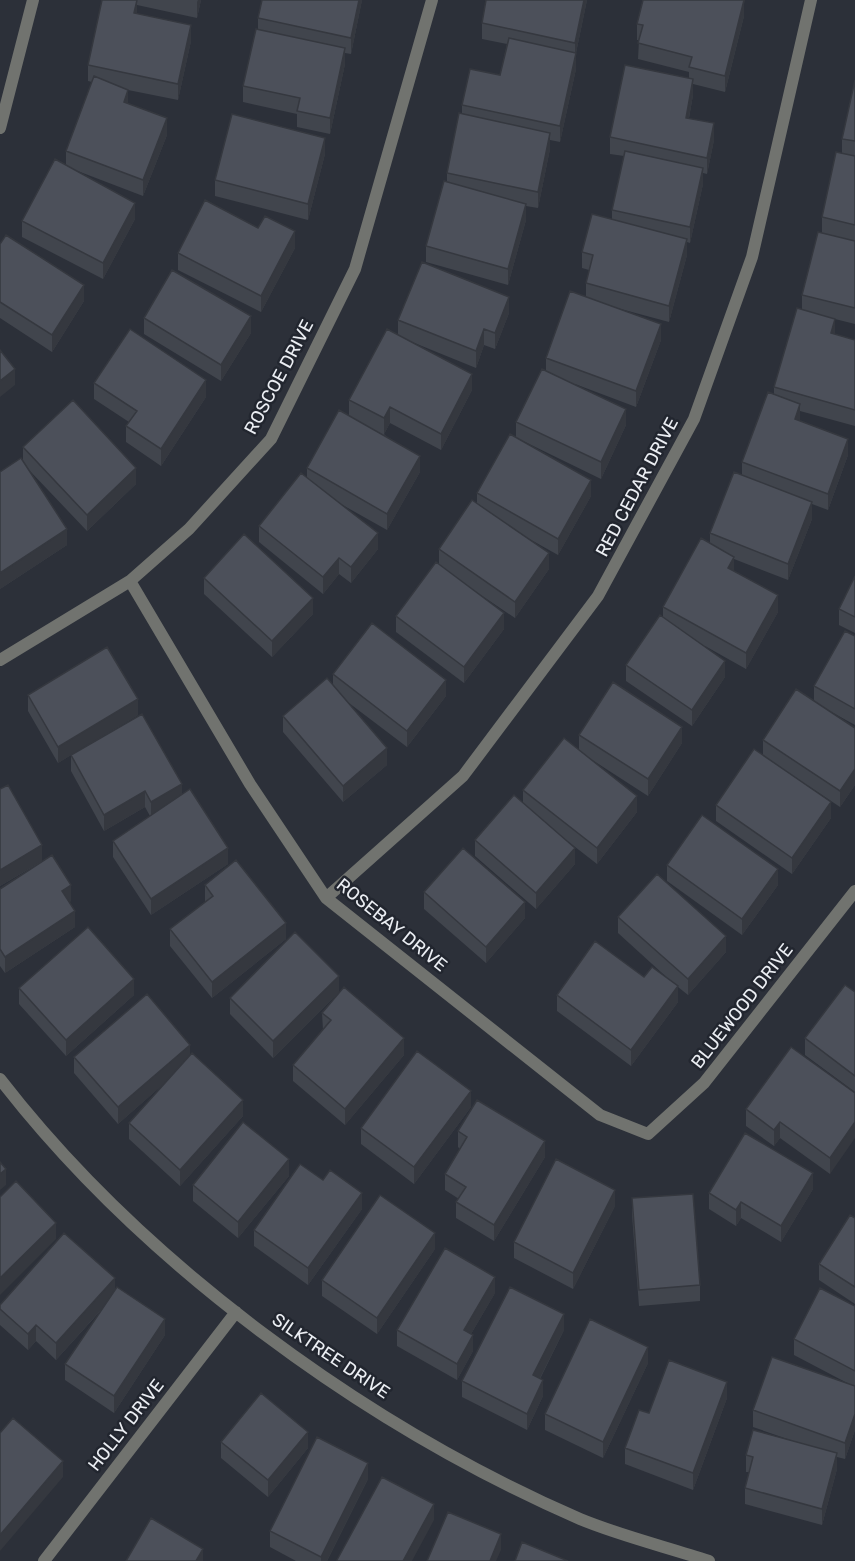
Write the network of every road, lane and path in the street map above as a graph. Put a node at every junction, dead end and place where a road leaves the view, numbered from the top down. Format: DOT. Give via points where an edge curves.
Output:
graph roads {
  1 [pos="33,0"];
  2 [pos="432,0"];
  3 [pos="811,0"];
  4 [pos="0,128"];
  5 [pos="130,581"];
  6 [pos="0,660"];
  7 [pos="855,891"];
  8 [pos="326,898"];
  9 [pos="0,1079"];
  10 [pos="648,1134"];
  11 [pos="236,1312"];
  12 [pos="44,1561"];
  13 [pos="709,1561"];
  1 -- 4 [label="street"];
  2 -- 5 [label="street, ROSCOE DRIVE" via="356,269 271,439 189,529"];
  3 -- 8 [label="street, RED CEDAR DRIVE" via="752,257 694,419 598,596 463,777"];
  5 -- 6 [label="street, ROSCOE DRIVE"];
  5 -- 8 [label="street, ROSEBAY DRIVE" via="250,784"];
  7 -- 10 [label="street, BLUEWOOD DRIVE" via="704,1083"];
  8 -- 10 [label="street, ROSEBAY DRIVE" via="600,1115"];
  9 -- 11 [label="street, SILKTREE DRIVE" via="118,1209"];
  11 -- 12 [label="street, HOLLY DRIVE"];
  11 -- 13 [label="street, SILKTREE DRIVE" via="338,1385 420,1437 514,1488 583,1520"];
}
